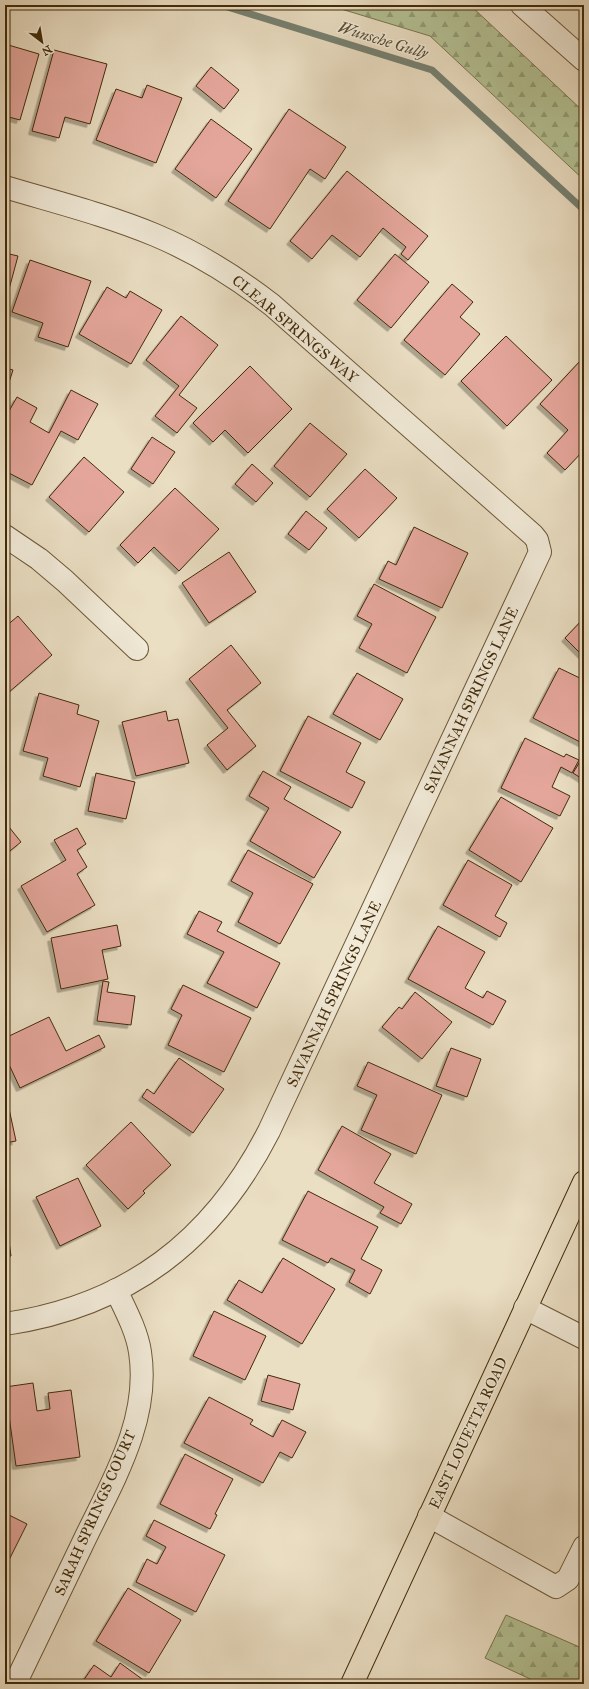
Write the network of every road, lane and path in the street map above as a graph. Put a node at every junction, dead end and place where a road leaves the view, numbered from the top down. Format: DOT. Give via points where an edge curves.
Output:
graph roads {
  1 [pos="522,5"];
  2 [pos="584,60"];
  3 [pos="5,187"];
  4 [pos="5,536"];
  5 [pos="540,546"];
  6 [pos="137,648"];
  7 [pos="584,1182"];
  8 [pos="116,1290"];
  9 [pos="526,1308"];
  10 [pos="5,1324"];
  11 [pos="584,1338"];
  12 [pos="429,1516"];
  13 [pos="584,1547"];
  14 [pos="16,1684"];
  15 [pos="352,1684"];
  1 -- 2 [label="street"];
  3 -- 5 [label="street, CLEAR SPRINGS WAY" via="121,222 192,252 234,276 272,305 533,535"];
  4 -- 6 [label="street" via="65,581"];
  5 -- 8 [label="street, SAVANNAH SPRINGS LANE" via="535,565 255,1158 236,1188 191,1238 158,1265"];
  7 -- 9 [label="main road, EAST LOUETTA ROAD"];
  8 -- 10 [label="street, SAVANNAH SPRINGS LANE" via="51,1315"];
  8 -- 14 [label="street, SARAH SPRINGS COURT" via="130,1320 140,1352 140,1396 134,1427 118,1469"];
  9 -- 11 [label="street"];
  9 -- 12 [label="main road, EAST LOUETTA ROAD"];
  12 -- 13 [label="street" via="556,1587 568,1579"];
  12 -- 15 [label="main road, EAST LOUETTA ROAD"];
}
